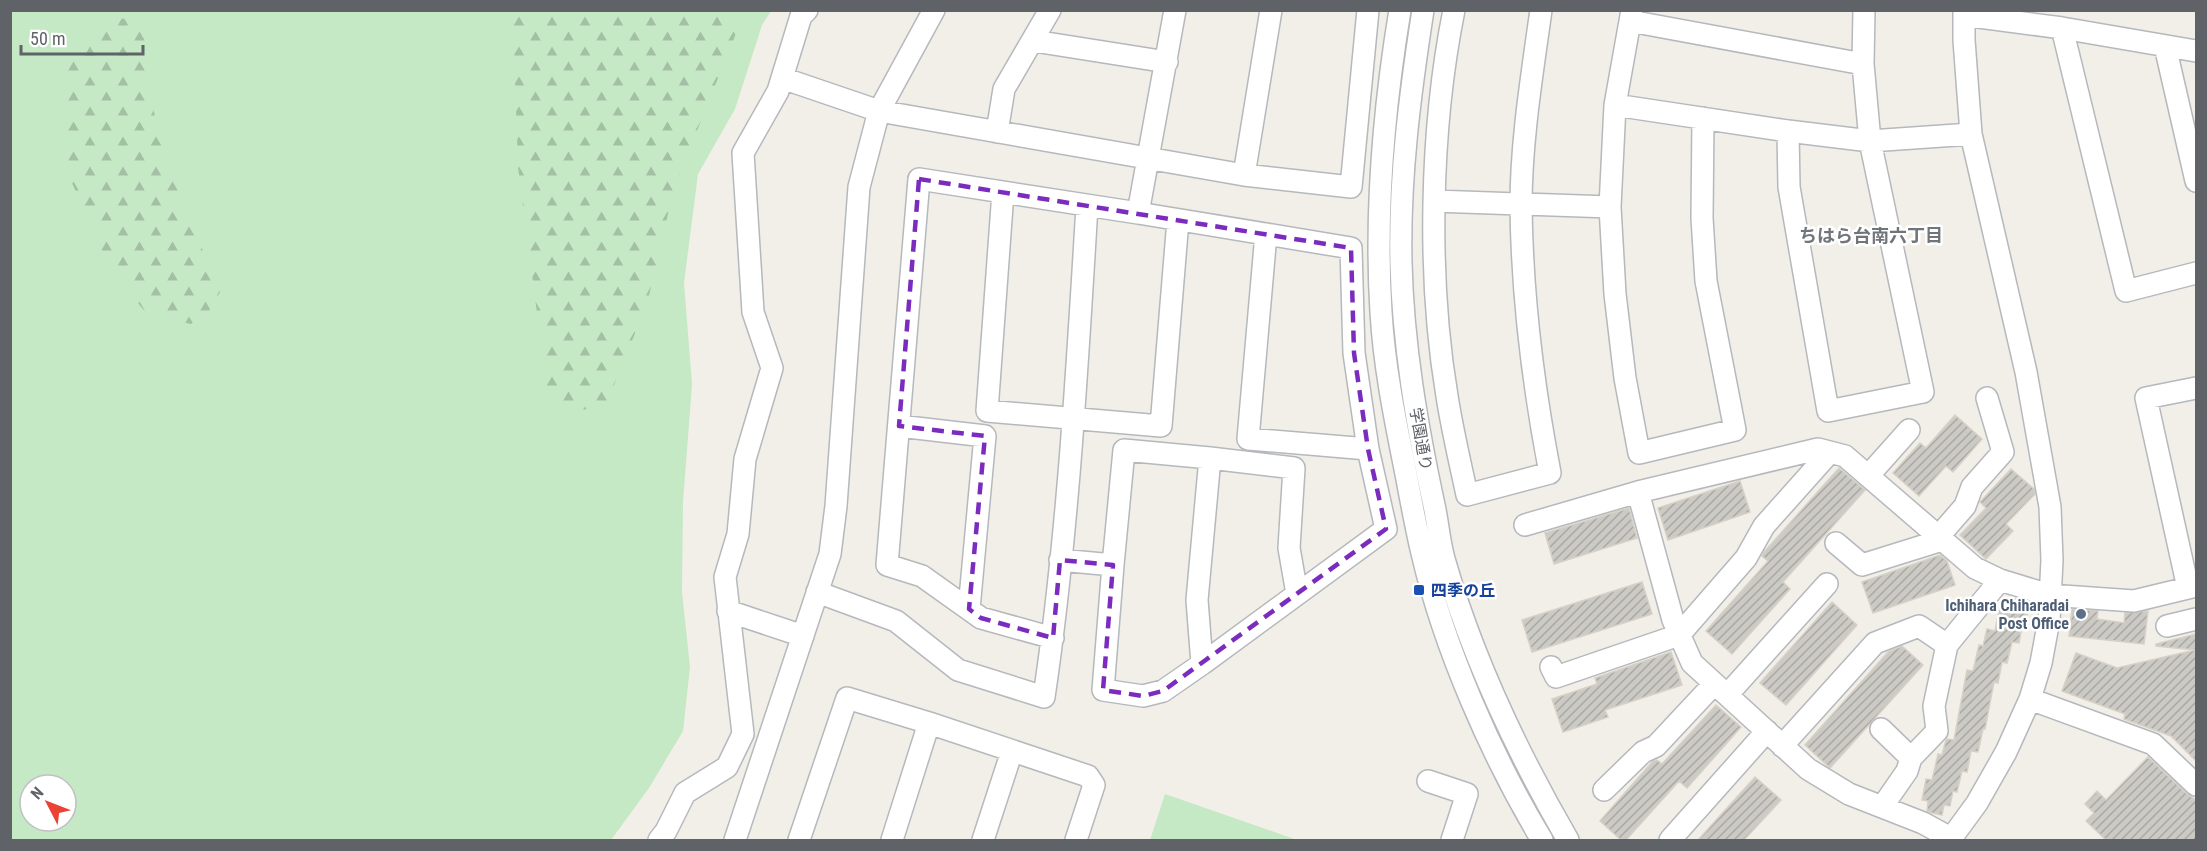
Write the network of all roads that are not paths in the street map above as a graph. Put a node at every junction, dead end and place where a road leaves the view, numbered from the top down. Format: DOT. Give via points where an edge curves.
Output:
graph roads {
  1 [pos="807,10"];
  2 [pos="934,10"];
  3 [pos="1050,10"];
  4 [pos="1175,10"];
  5 [pos="1271,10"];
  6 [pos="1368,10"];
  7 [pos="1400,10"];
  8 [pos="1423,10"];
  9 [pos="1454,10"];
  10 [pos="1541,10"];
  11 [pos="1864,10"];
  12 [pos="1964,13"];
  13 [pos="1631,16"];
  14 [pos="2062,28"];
  15 [pos="1034,41"];
  16 [pos="2165,46"];
  17 [pos="2196,51"];
  18 [pos="1167,62"];
  19 [pos="1863,63"];
  20 [pos="782,78"];
  21 [pos="1616,105"];
  22 [pos="879,111"];
  23 [pos="1703,118"];
  24 [pos="1788,131"];
  25 [pos="997,132"];
  26 [pos="1971,134"];
  27 [pos="1870,141"];
  28 [pos="1149,159"];
  29 [pos="1244,175"];
  30 [pos="2196,181"];
  31 [pos="1003,192"];
  32 [pos="1434,201"];
  33 [pos="1521,204"];
  34 [pos="1088,206"];
  35 [pos="1610,207"];
  36 [pos="1138,213"];
  37 [pos="1178,220"];
  38 [pos="1266,234"];
  39 [pos="2196,273"];
  40 [pos="2196,388"];
  41 [pos="1987,398"];
  42 [pos="1074,417"];
  43 [pos="899,426"];
  44 [pos="1909,430"];
  45 [pos="1368,449"];
  46 [pos="1830,452"];
  47 [pos="1210,458"];
  48 [pos="1868,476"];
  49 [pos="1638,492"];
  50 [pos="1525,525"];
  51 [pos="1940,538"];
  52 [pos="1836,543"];
  53 [pos="1060,560"];
  54 [pos="1113,565"];
  55 [pos="2000,580"];
  56 [pos="1827,584"];
  57 [pos="2192,587"];
  58 [pos="817,592"];
  59 [pos="1298,594"];
  60 [pos="2049,595"];
  61 [pos="969,609"];
  62 [pos="728,611"];
  63 [pos="2196,619"];
  64 [pos="2167,626"];
  65 [pos="1679,634"];
  66 [pos="803,636"];
  67 [pos="1053,638"];
  68 [pos="1947,645"];
  69 [pos="1202,664"];
  70 [pos="1551,667"];
  71 [pos="1721,690"];
  72 [pos="2030,699"];
  73 [pos="930,723"];
  74 [pos="1881,729"];
  75 [pos="1767,731"];
  76 [pos="1782,746"];
  77 [pos="1012,751"];
  78 [pos="1911,758"];
  79 [pos="2192,773"];
  80 [pos="1428,781"];
  81 [pos="1604,790"];
  82 [pos="1882,807"];
  83 [pos="1457,839"];
  84 [pos="659,840"];
  85 [pos="735,840"];
  86 [pos="800,840"];
  87 [pos="892,840"];
  88 [pos="983,840"];
  89 [pos="1076,840"];
  90 [pos="1542,840"];
  91 [pos="1568,840"];
  92 [pos="1670,840"];
  93 [pos="1952,840"];
  1 -- 20 [label="street" via="801,16"];
  2 -- 22 [label="street"];
  3 -- 15 [label="street"];
  4 -- 18 [label="street"];
  5 -- 29 [label="street"];
  6 -- 29 [label="street" via="1351,187"];
  7 -- 90 [label="street, 学園通り" via="1390,71 1380,244 1381,312 1389,389 1422,554 1445,628 1498,758"];
  8 -- 91 [label="street, 学園通り" via="1404,149 1401,261 1404,323 1421,447 1444,557 1481,666 1515,744"];
  9 -- 32 [label="street" via="1443,80"];
  10 -- 33 [label="street"];
  11 -- 19 [label="street"];
  12 -- 14 [label="street"];
  12 -- 26 [label="street"];
  13 -- 19 [label="street"];
  13 -- 21 [label="street"];
  14 -- 16 [label="street"];
  14 -- 39 [label="street" via="2126,291"];
  15 -- 18 [label="street"];
  15 -- 25 [label="street" via="1004,89"];
  16 -- 17 [label="street"];
  16 -- 30 [label="street"];
  18 -- 28 [label="street"];
  19 -- 27 [label="street"];
  20 -- 22 [label="street"];
  20 -- 62 [label="street" via="743,153 753,312 772,368 745,459 738,534 724,577"];
  21 -- 23 [label="street"];
  21 -- 35 [label="street"];
  22 -- 25 [label="street"];
  22 -- 58 [label="street" via="858,188 836,506 830,554"];
  23 -- 24 [label="street"];
  23 -- 35 [label="street" via="1702,218 1707,281 1735,430 1640,453 1622,357"];
  24 -- 27 [label="street"];
  24 -- 27 [label="street" via="1789,187 1828,411 1923,392"];
  25 -- 28 [label="street"];
  26 -- 27 [label="street"];
  26 -- 60 [label="street" via="2026,372 2050,507"];
  28 -- 29 [label="street"];
  28 -- 36 [label="street"];
  31 -- 34 [label="street"];
  31 -- 42 [label="street" via="987,411"];
  31 -- 43 [label="street" via="919,179"];
  32 -- 33 [label="street"];
  32 -- 33 [label="street" via="1439,332 1467,495 1550,473 1538,413 1526,311"];
  33 -- 35 [label="street"];
  34 -- 36 [label="street"];
  34 -- 42 [label="street"];
  36 -- 37 [label="street"];
  37 -- 38 [label="street"];
  37 -- 42 [label="street" via="1161,426"];
  38 -- 45 [label="street" via="1351,248 1354,353"];
  38 -- 45 [label="street" via="1248,439"];
  40 -- 57 [label="street" via="2146,398"];
  41 -- 51 [label="street" via="2003,452 1972,487 1965,506"];
  42 -- 53 [label="street"];
  43 -- 61 [label="street" via="887,565 922,576"];
  43 -- 61 [label="street" via="985,436"];
  44 -- 48 [label="street"];
  45 -- 59 [label="street" via="1386,529"];
  46 -- 48 [label="street" via="1845,456"];
  46 -- 49 [label="street" via="1818,449"];
  46 -- 65 [label="street" via="1764,526 1746,558"];
  47 -- 54 [label="street" via="1124,450"];
  47 -- 59 [label="street" via="1294,468 1289,548"];
  47 -- 69 [label="street" via="1197,600"];
  48 -- 51 [label="street"];
  49 -- 50 [label="street"];
  49 -- 65 [label="street"];
  51 -- 52 [label="street" via="1862,565"];
  51 -- 55 [label="street" via="1975,568"];
  53 -- 54 [label="street"];
  53 -- 67 [label="street"];
  54 -- 69 [label="street" via="1103,690 1143,696 1163,691"];
  55 -- 60 [label="street"];
  55 -- 68 [label="street"];
  56 -- 71 [label="street"];
  57 -- 60 [label="street" via="2134,602"];
  58 -- 66 [label="street"];
  58 -- 67 [label="street" via="896,621 958,670 1044,697"];
  59 -- 69 [label="street"];
  60 -- 72 [label="street" via="2049,620"];
  61 -- 67 [label="street" via="981,618"];
  62 -- 66 [label="street"];
  62 -- 84 [label="street" via="743,734 727,767 685,793"];
  63 -- 64 [label="street"];
  65 -- 70 [label="street" via="1556,677"];
  65 -- 71 [label="street" via="1692,663"];
  66 -- 85 [label="street"];
  68 -- 76 [label="street" via="1919,626 1875,643"];
  68 -- 78 [label="street" via="1934,706 1937,731"];
  71 -- 75 [label="street"];
  71 -- 81 [label="street" via="1656,746 1643,752"];
  72 -- 79 [label="street" via="2153,744"];
  72 -- 93 [label="street" via="2006,752"];
  73 -- 77 [label="street"];
  73 -- 86 [label="street" via="847,698"];
  73 -- 87 [label="street"];
  74 -- 78 [label="street"];
  75 -- 76 [label="street"];
  75 -- 92 [label="street"];
  76 -- 82 [label="street" via="1808,769 1849,794"];
  77 -- 88 [label="street"];
  77 -- 89 [label="street" via="1088,776 1094,785"];
  78 -- 82 [label="street" via="1907,771"];
  80 -- 83 [label="street" via="1467,794"];
  82 -- 93 [label="street"];
}
